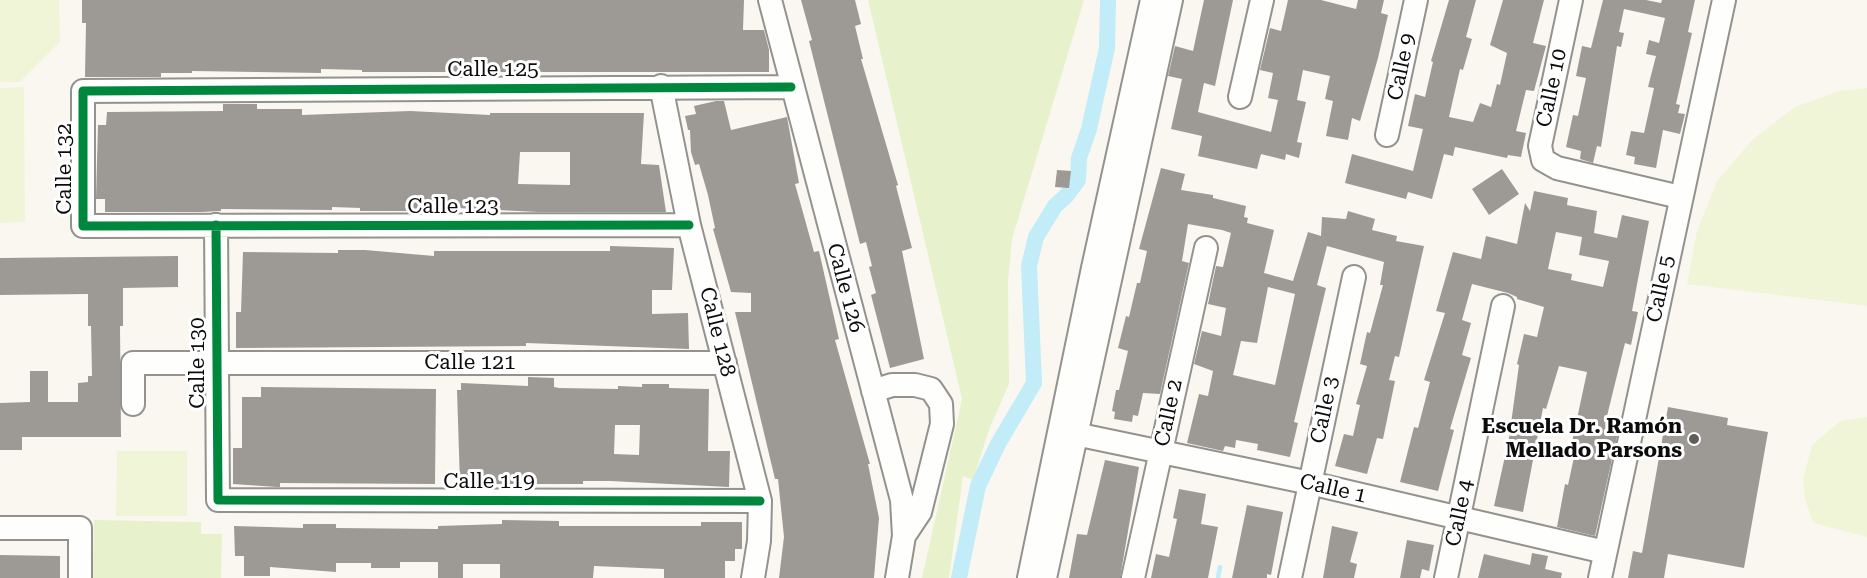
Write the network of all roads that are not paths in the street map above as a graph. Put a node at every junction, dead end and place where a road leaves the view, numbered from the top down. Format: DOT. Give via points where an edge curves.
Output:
graph roads {
  1 [pos="770,0"];
  2 [pos="1152,0"];
  3 [pos="1171,0"];
  4 [pos="1262,0"];
  5 [pos="1416,0"];
  6 [pos="1571,0"];
  7 [pos="1724,0"];
  8 [pos="661,86"];
  9 [pos="791,87"];
  10 [pos="194,90"];
  11 [pos="1239,97"];
  12 [pos="1387,135"];
  13 [pos="1680,197"];
  14 [pos="216,225"];
  15 [pos="690,225"];
  16 [pos="1206,248"];
  17 [pos="1354,277"];
  18 [pos="1503,306"];
  19 [pos="216,363"];
  20 [pos="725,363"];
  21 [pos="873,391"];
  22 [pos="133,404"];
  23 [pos="1068,432"];
  24 [pos="1161,451"];
  25 [pos="1310,483"];
  26 [pos="218,500"];
  27 [pos="760,501"];
  28 [pos="1459,518"];
  29 [pos="0,528"];
  30 [pos="904,536"];
  31 [pos="1605,552"];
  32 [pos="80,578"];
  33 [pos="753,578"];
  34 [pos="897,578"];
  35 [pos="1029,578"];
  36 [pos="1045,578"];
  37 [pos="1133,578"];
  38 [pos="1290,578"];
  39 [pos="1446,578"];
  40 [pos="1600,578"];
  1 -- 9 [label="street, Calle 126"];
  2 -- 23 [label="street"];
  3 -- 23 [label="street"];
  4 -- 11 [label="street"];
  5 -- 12 [label="street, Calle 9"];
  6 -- 13 [label="street, Calle 10" via="1540,146 1543,160 1557,168"];
  7 -- 13 [label="street, Calle 5"];
  8 -- 9 [label="street, Calle 125"];
  8 -- 10 [label="street, Calle 125"];
  8 -- 15 [label="street, Calle 128"];
  9 -- 21 [label="street, Calle 126"];
  10 -- 14 [label="street, Calle 132" via="83,90 84,226"];
  13 -- 31 [label="street, Calle 5"];
  14 -- 15 [label="street, Calle 123"];
  14 -- 19 [label="street, Calle 130"];
  15 -- 20 [label="street, Calle 128"];
  16 -- 24 [label="street, Calle 2"];
  17 -- 25 [label="street, Calle 3"];
  18 -- 28 [label="street, Calle 4"];
  19 -- 20 [label="street, Calle 121"];
  19 -- 22 [label="street, Calle 121" via="133,363"];
  19 -- 26 [label="street, Calle 130"];
  20 -- 27 [label="street, Calle 128"];
  21 -- 30 [label="street, Calle 126" via="902,500"];
  21 -- 30 [label="street" via="892,385 915,385 931,389 941,404 942,424 920,512"];
  23 -- 24 [label="street, Calle 1"];
  23 -- 35 [label="street"];
  23 -- 36 [label="street"];
  24 -- 25 [label="street, Calle 1"];
  24 -- 37 [label="street, Calle 2"];
  25 -- 28 [label="street, Calle 1"];
  25 -- 38 [label="street, Calle 3"];
  26 -- 27 [label="street, Calle 119"];
  27 -- 33 [label="street, Calle 128"];
  28 -- 31 [label="street, Calle 1"];
  28 -- 39 [label="street, Calle 4"];
  29 -- 32 [label="street" via="80,528"];
  30 -- 34 [label="street, Calle 126"];
  31 -- 40 [label="street, Calle 5"];
}
